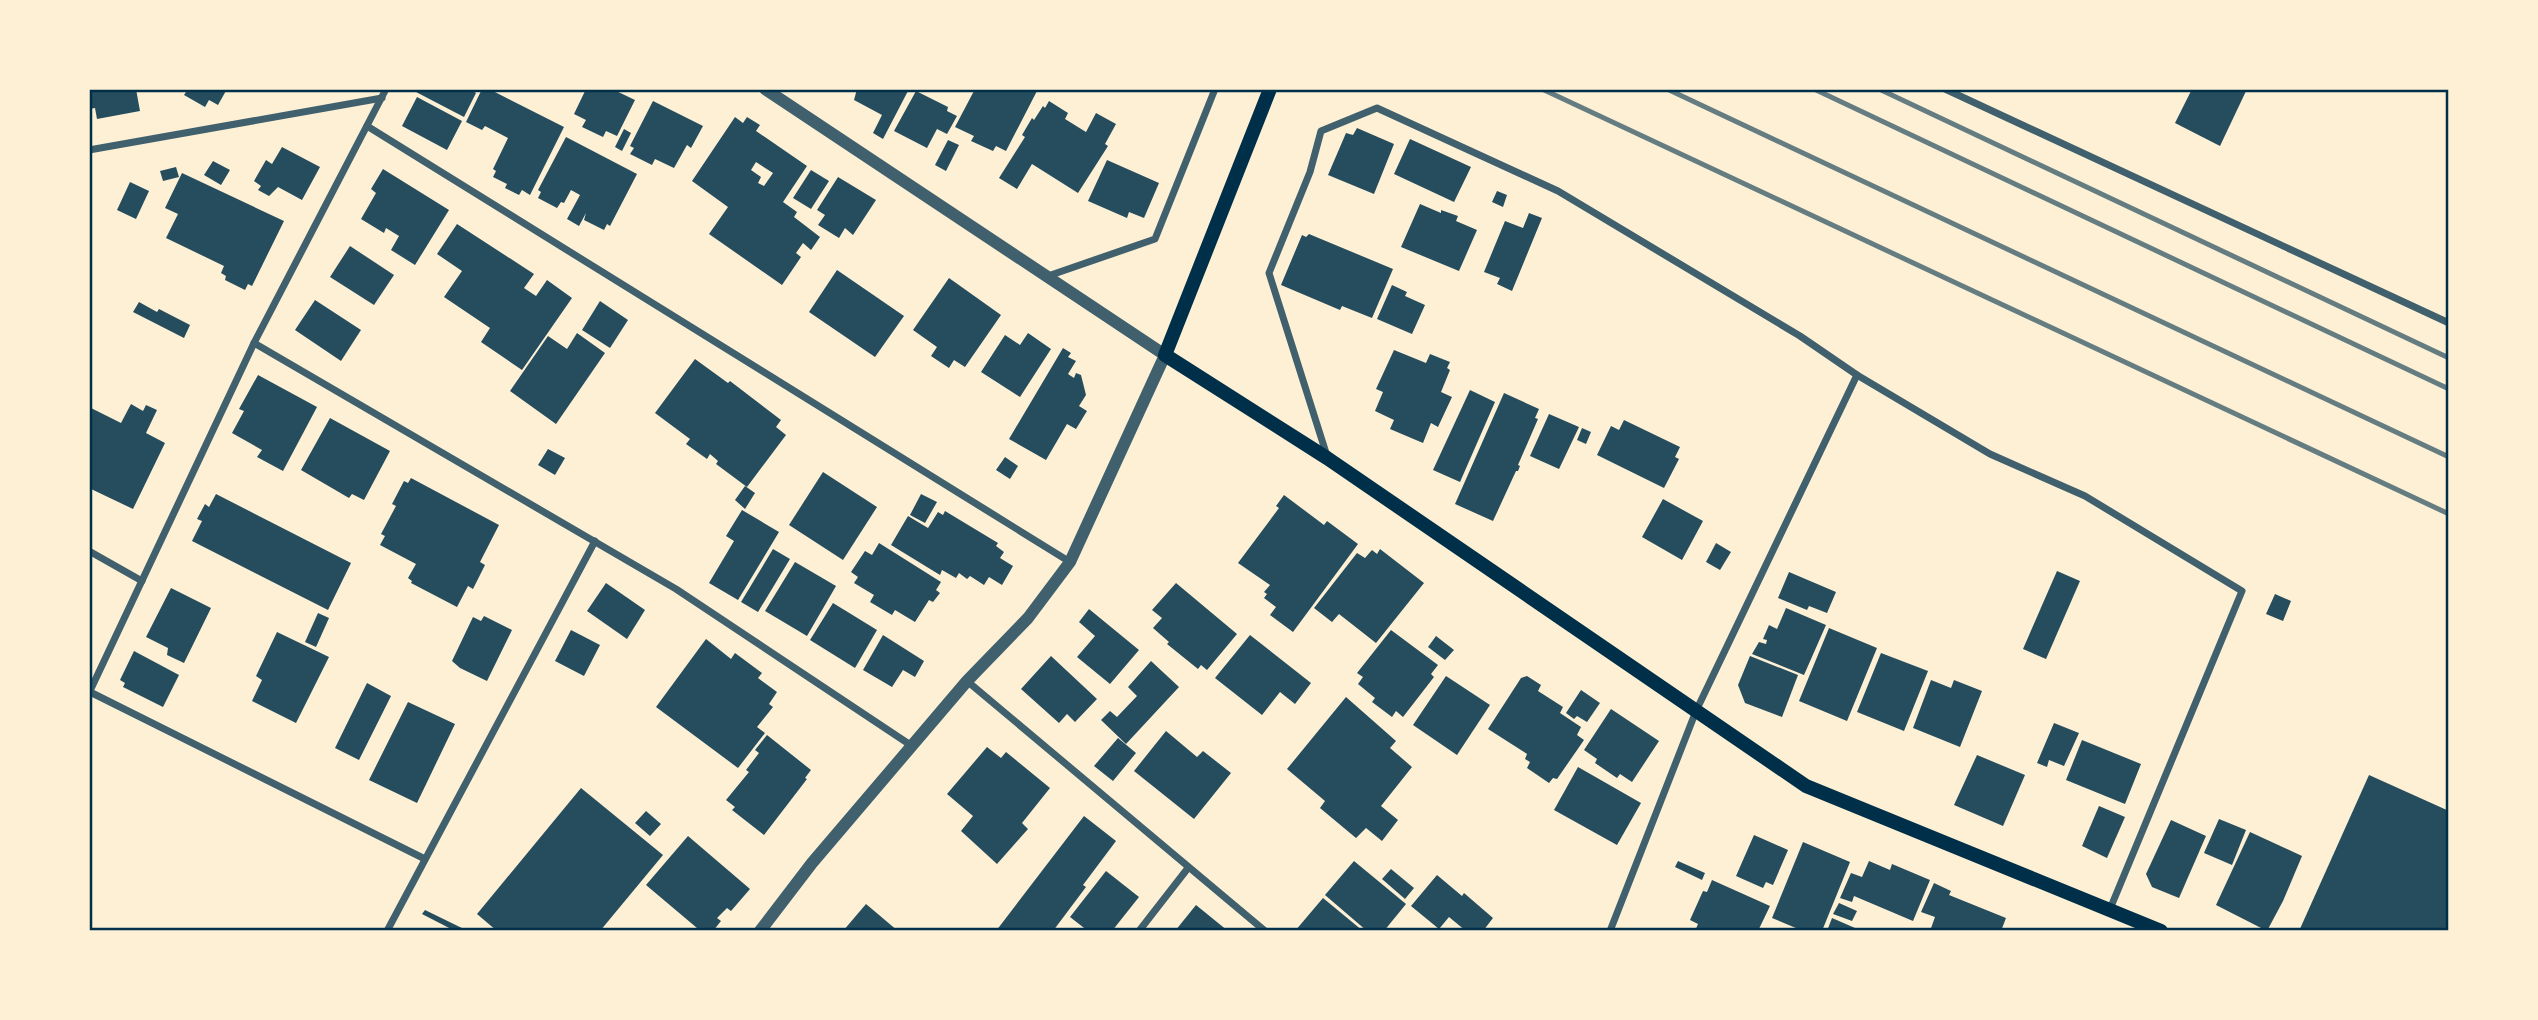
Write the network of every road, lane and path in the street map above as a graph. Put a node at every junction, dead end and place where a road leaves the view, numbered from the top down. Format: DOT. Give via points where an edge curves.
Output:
graph roads {
  1 [pos="386,89"];
  2 [pos="765,89"];
  3 [pos="1215,89"];
  4 [pos="1270,89"];
  5 [pos="1945,89"];
  6 [pos="382,98"];
  7 [pos="367,127"];
  8 [pos="89,150"];
  9 [pos="1047,277"];
  10 [pos="2449,323"];
  11 [pos="254,343"];
  12 [pos="1165,355"];
  13 [pos="1857,375"];
  14 [pos="1327,458"];
  15 [pos="595,541"];
  16 [pos="89,551"];
  17 [pos="1070,562"];
  18 [pos="142,581"];
  19 [pos="967,681"];
  20 [pos="90,692"];
  21 [pos="1696,711"];
  22 [pos="912,746"];
  23 [pos="425,859"];
  24 [pos="1188,868"];
  25 [pos="2109,909"];
  26 [pos="387,931"];
  27 [pos="760,931"];
  28 [pos="1139,931"];
  29 [pos="1265,931"];
  30 [pos="1610,931"];
  31 [pos="2161,931"];
  1 -- 6 [label="street"];
  2 -- 9 [label="street"];
  3 -- 9 [label="street" via="1155,239"];
  4 -- 12 [label="main road"];
  5 -- 10 [label="street"];
  6 -- 7 [label="street"];
  6 -- 8 [label="street"];
  7 -- 11 [label="street"];
  7 -- 17 [label="street"];
  9 -- 12 [label="street"];
  11 -- 15 [label="street"];
  11 -- 18 [label="street"];
  12 -- 14 [label="main road"];
  12 -- 17 [label="street"];
  13 -- 14 [label="street" via="1558,191 1377,108 1321,131 1310,172 1269,273"];
  13 -- 21 [label="street"];
  13 -- 25 [label="street" via="1990,454 2085,496 2242,591"];
  14 -- 21 [label="main road"];
  15 -- 22 [label="street" via="676,589"];
  15 -- 23 [label="street"];
  16 -- 18 [label="street"];
  17 -- 19 [label="street" via="1028,618"];
  18 -- 20 [label="street"];
  19 -- 22 [label="street"];
  19 -- 24 [label="street"];
  20 -- 23 [label="street"];
  21 -- 25 [label="main road" via="1806,786"];
  21 -- 30 [label="street"];
  22 -- 27 [label="street"];
  23 -- 26 [label="street"];
  24 -- 28 [label="street"];
  24 -- 29 [label="street"];
  25 -- 31 [label="main road"];
}
